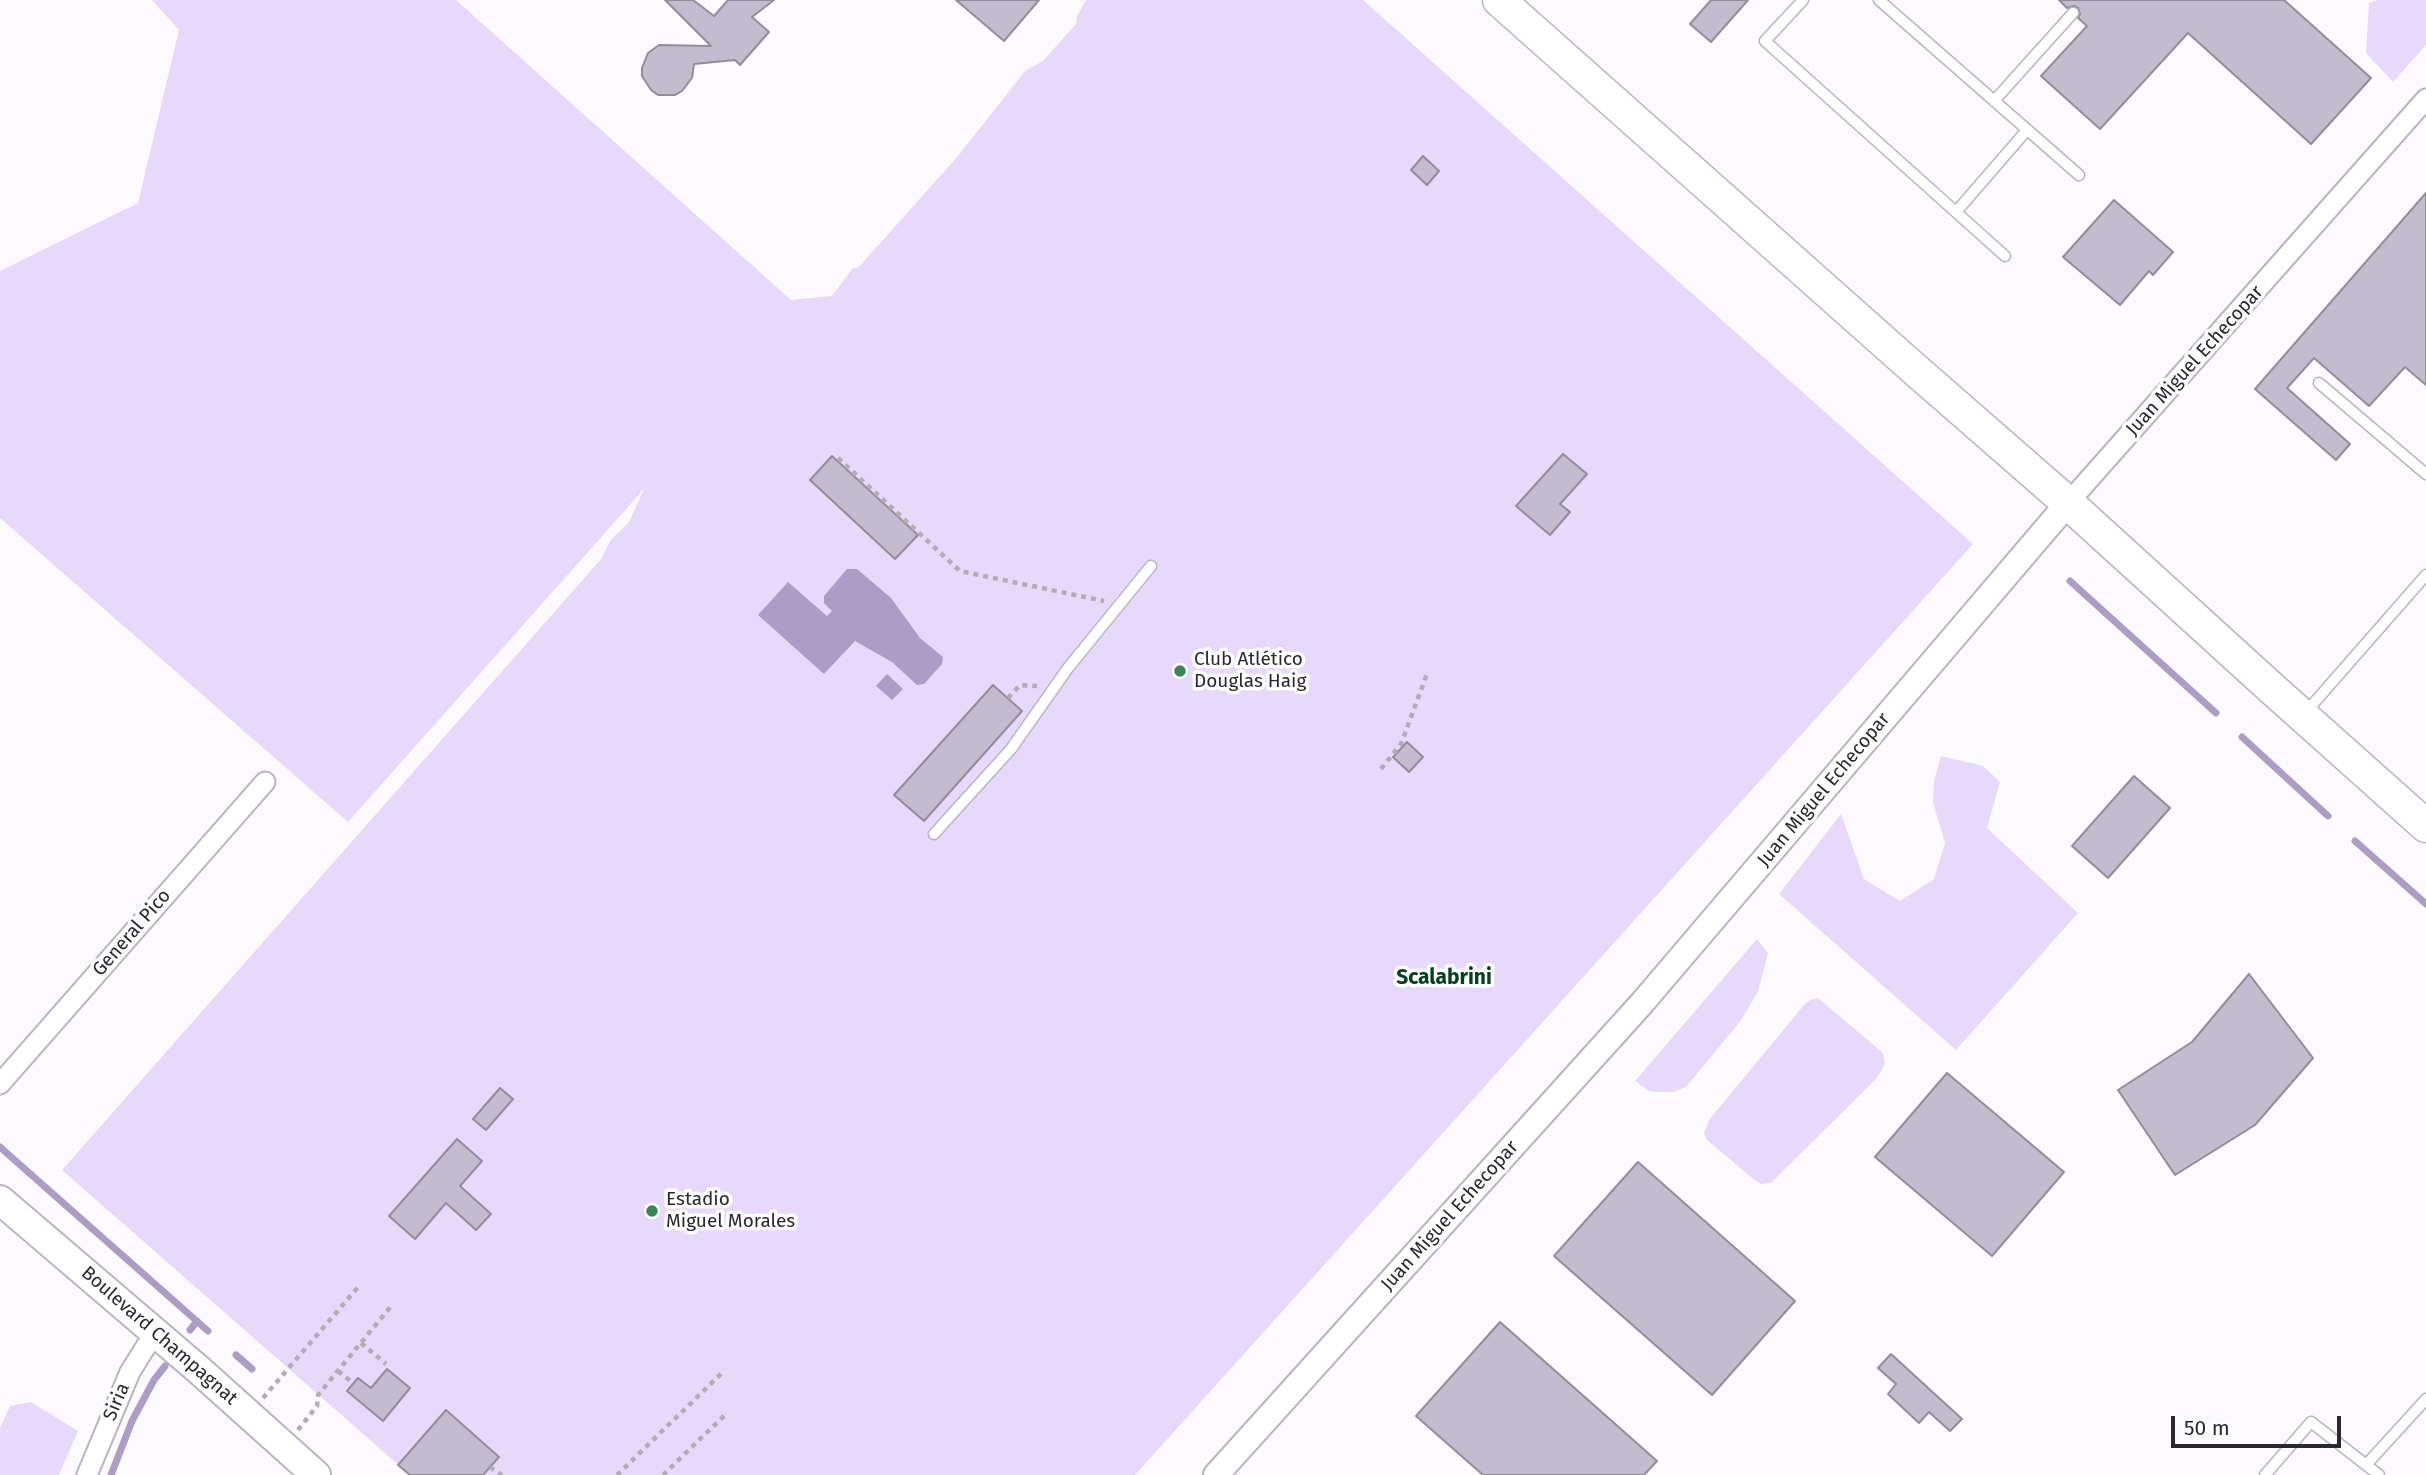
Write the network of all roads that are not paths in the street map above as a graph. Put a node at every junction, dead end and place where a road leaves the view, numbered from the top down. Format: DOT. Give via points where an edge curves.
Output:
graph roads {
  1 [pos="1803,0"];
  2 [pos="1879,0"];
  3 [pos="1504,2"];
  4 [pos="2073,13"];
  5 [pos="2426,99"];
  6 [pos="1994,101"];
  7 [pos="2027,130"];
  8 [pos="2079,175"];
  9 [pos="1956,212"];
  10 [pos="2005,256"];
  11 [pos="2319,383"];
  12 [pos="2426,474"];
  13 [pos="2068,503"];
  14 [pos="1151,566"];
  15 [pos="2426,575"];
  16 [pos="2303,715"];
  17 [pos="265,782"];
  18 [pos="2426,826"];
  19 [pos="934,834"];
  20 [pos="0,1084"];
  21 [pos="0,1200"];
  22 [pos="155,1332"];
  23 [pos="2426,1399"];
  24 [pos="2366,1465"];
  25 [pos="87,1475"];
  26 [pos="316,1475"];
  27 [pos="1216,1475"];
  28 [pos="2264,1475"];
  29 [pos="2379,1475"];
  1 -- 9 [label="lane" via="1765,41"];
  2 -- 6 [label="lane"];
  3 -- 13 [label="main road"];
  4 -- 6 [label="lane"];
  5 -- 13 [label="street, Juan Miguel Echecopar"];
  6 -- 7 [label="lane"];
  7 -- 8 [label="lane"];
  7 -- 9 [label="lane"];
  9 -- 10 [label="lane"];
  11 -- 12 [label="lane"];
  13 -- 16 [label="main road"];
  13 -- 27 [label="street, Juan Miguel Echecopar" via="1642,1003"];
  14 -- 19 [label="lane" via="1011,748"];
  15 -- 16 [label="lane"];
  16 -- 18 [label="main road"];
  17 -- 20 [label="street, General Pico"];
  21 -- 22 [label="main road, Boulevard Champagnat"];
  22 -- 25 [label="street, Siria" via="130,1371"];
  22 -- 26 [label="main road, Boulevard Champagnat"];
  23 -- 24 [label="lane"];
  24 -- 28 [label="lane" via="2311,1422"];
  24 -- 29 [label="lane"];
}
